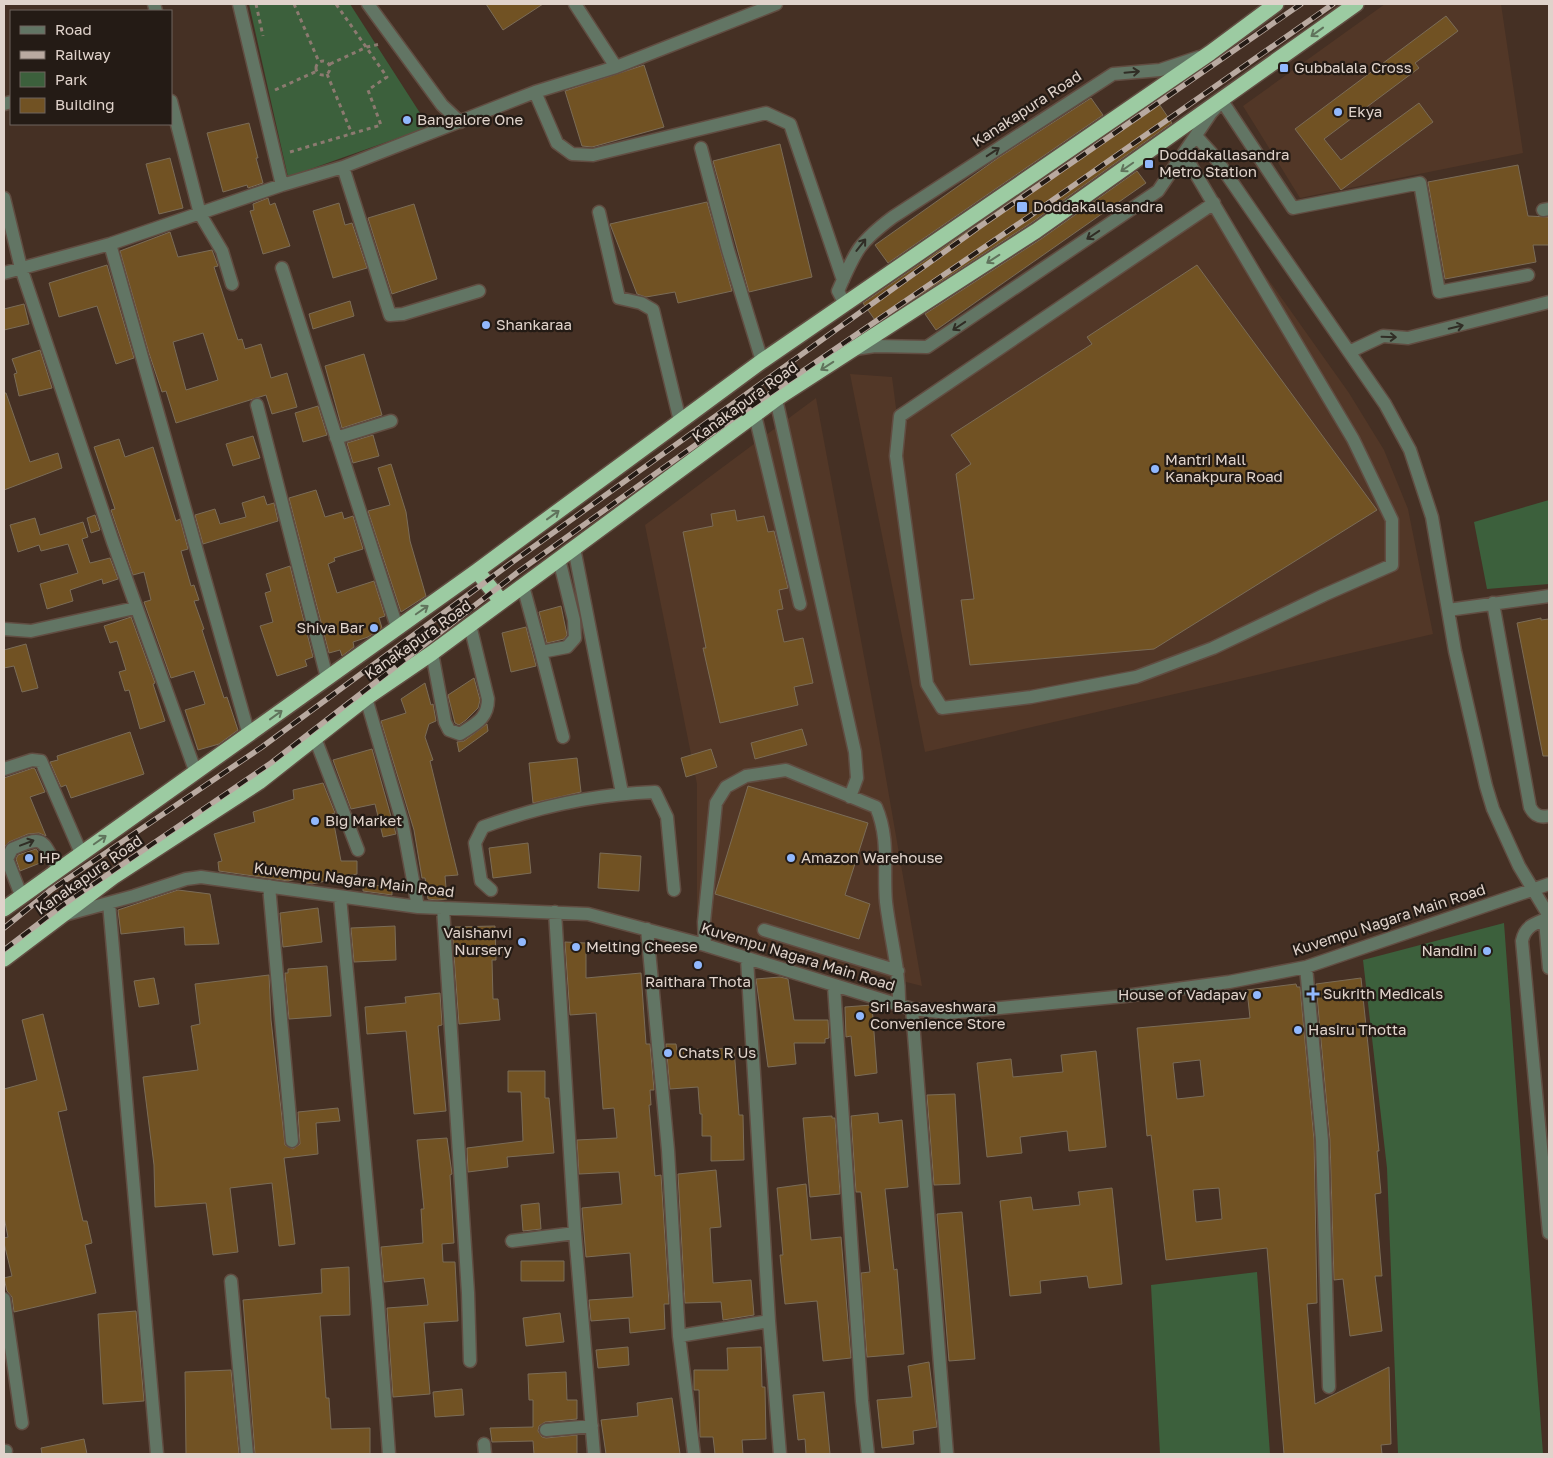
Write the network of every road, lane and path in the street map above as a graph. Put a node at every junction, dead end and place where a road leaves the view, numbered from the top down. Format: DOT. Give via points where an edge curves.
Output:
graph roads {
  1 [pos="239,4"];
  2 [pos="256,4"];
  3 [pos="294,4"];
  4 [pos="336,4"];
  5 [pos="368,4"];
  6 [pos="575,4"];
  7 [pos="776,4"];
  8 [pos="1276,4"];
  9 [pos="1356,4"];
  10 [pos="393,41"];
  11 [pos="265,42"];
  12 [pos="367,47"];
  13 [pos="1210,53"];
  14 [pos="319,62"];
  15 [pos="330,64"];
  16 [pos="616,67"];
  17 [pos="317,71"];
  18 [pos="327,74"];
  19 [pos="273,80"];
  20 [pos="275,90"];
  21 [pos="535,92"];
  22 [pos="277,99"];
  23 [pos="1222,101"];
  24 [pos="172,105"];
  25 [pos="460,122"];
  26 [pos="352,134"];
  27 [pos="1196,136"];
  28 [pos="288,144"];
  29 [pos="701,148"];
  30 [pos="1184,154"];
  31 [pos="344,168"];
  32 [pos="282,185"];
  33 [pos="4,198"];
  34 [pos="1214,203"];
  35 [pos="599,212"];
  36 [pos="200,214"];
  37 [pos="110,244"];
  38 [pos="21,268"];
  39 [pos="282,268"];
  40 [pos="4,272"];
  41 [pos="1528,275"];
  42 [pos="843,280"];
  43 [pos="232,284"];
  44 [pos="479,291"];
  45 [pos="1549,302"];
  46 [pos="845,304"];
  47 [pos="853,349"];
  48 [pos="1349,352"];
  49 [pos="762,361"];
  50 [pos="776,399"];
  51 [pos="257,405"];
  52 [pos="755,415"];
  53 [pos="391,421"];
  54 [pos="680,421"];
  55 [pos="336,438"];
  56 [pos="574,548"];
  57 [pos="559,559"];
  58 [pos="477,571"];
  59 [pos="523,586"];
  60 [pos="1549,596"];
  61 [pos="501,602"];
  62 [pos="1493,602"];
  63 [pos="800,604"];
  64 [pos="136,608"];
  65 [pos="1448,610"];
  66 [pos="470,625"];
  67 [pos="397,627"];
  68 [pos="4,629"];
  69 [pos="541,652"];
  70 [pos="432,653"];
  71 [pos="327,678"];
  72 [pos="366,698"];
  73 [pos="249,735"];
  74 [pos="563,737"];
  75 [pos="314,738"];
  76 [pos="4,769"];
  77 [pos="196,773"];
  78 [pos="622,793"];
  79 [pos="850,797"];
  80 [pos="1549,816"];
  81 [pos="358,850"];
  82 [pos="82,853"];
  83 [pos="58,869"];
  84 [pos="1549,884"];
  85 [pos="270,886"];
  86 [pos="491,890"];
  87 [pos="674,890"];
  88 [pos="1533,890"];
  89 [pos="21,895"];
  90 [pos="340,897"];
  91 [pos="110,903"];
  92 [pos="418,907"];
  93 [pos="443,908"];
  94 [pos="4,909"];
  95 [pos="555,912"];
  96 [pos="60,916"];
  97 [pos="1548,918"];
  98 [pos="646,929"];
  99 [pos="764,930"];
  100 [pos="705,945"];
  101 [pos="4,959"];
  102 [pos="747,959"];
  103 [pos="1306,966"];
  104 [pos="1549,968"];
  105 [pos="898,971"];
  106 [pos="834,986"];
  107 [pos="906,1007"];
  108 [pos="292,1141"];
  109 [pos="1549,1228"];
  110 [pos="1549,1232"];
  111 [pos="575,1233"];
  112 [pos="512,1242"];
  113 [pos="231,1281"];
  114 [pos="4,1299"];
  115 [pos="769,1321"];
  116 [pos="679,1336"];
  117 [pos="470,1361"];
  118 [pos="1329,1387"];
  119 [pos="22,1423"];
  120 [pos="592,1426"];
  121 [pos="546,1430"];
  122 [pos="157,1454"];
  123 [pos="247,1454"];
  124 [pos="388,1454"];
  125 [pos="594,1454"];
  126 [pos="694,1454"];
  127 [pos="780,1454"];
  128 [pos="868,1454"];
  129 [pos="946,1454"];
  1 -- 32 [label="street"];
  2 -- 11 [label="path"];
  3 -- 14 [label="path"];
  4 -- 12 [label="path"];
  5 -- 10 [label="street"];
  6 -- 16 [label="street"];
  7 -- 16 [label="street"];
  8 -- 13 [label="highway, Kanakapura Road"];
  9 -- 23 [label="highway, Kanakapura Road, one-way"];
  10 -- 12 [label="path"];
  10 -- 25 [label="street" via="442,105"];
  12 -- 15 [label="path"];
  12 -- 26 [label="path" via="387,77 368,90 381,125"];
  42 -- 13 [label="street, Kanakapura Road, one-way" via="857,249 869,235 1113,74 1160,70"];
  13 -- 46 [label="highway, Kanakapura Road"];
  14 -- 15 [label="path" via="325,60"];
  14 -- 17 [label="path"];
  15 -- 18 [label="path"];
  16 -- 21 [label="street"];
  17 -- 18 [label="path"];
  17 -- 20 [label="path"];
  18 -- 26 [label="path"];
  19 -- 20 [label="path"];
  20 -- 22 [label="path"];
  21 -- 25 [label="street"];
  21 -- 42 [label="street" via="557,143 572,154 593,155 766,113 780,117 790,124"];
  23 -- 27 [label="street, Kanakapura Road"];
  23 -- 41 [label="street" via="1293,208 1420,183 1439,292"];
  23 -- 47 [label="highway, Kanakapura Road, one-way" via="1036,231"];
  24 -- 36 [label="street"];
  25 -- 31 [label="street"];
  26 -- 28 [label="path" via="290,153"];
  27 -- 30 [label="street, Kanakapura Road"];
  27 -- 48 [label="street" via="1214,156"];
  29 -- 49 [label="street"];
  30 -- 34 [label="street"];
  30 -- 47 [label="street, Kanakapura Road, one-way" via="1158,191 927,347"];
  31 -- 32 [label="street"];
  31 -- 44 [label="street" via="390,315"];
  32 -- 36 [label="street"];
  33 -- 38 [label="street"];
  34 -- 34 [label="street" via="1353,439 1392,520 1392,565 1213,648 1136,677 1031,697 942,708 927,684 896,456 900,416"];
  35 -- 54 [label="street" via="619,298 654,310"];
  36 -- 37 [label="street"];
  36 -- 43 [label="street" via="222,251"];
  37 -- 38 [label="street"];
  37 -- 73 [label="street"];
  38 -- 40 [label="street"];
  38 -- 64 [label="street"];
  39 -- 55 [label="street"];
  42 -- 46 [label="street, Kanakapura Road" via="838,291"];
  48 -- 45 [label="street, one-way" via="1383,336 1408,338"];
  46 -- 49 [label="highway, Kanakapura Road"];
  47 -- 50 [label="highway, Kanakapura Road, one-way"];
  48 -- 65 [label="street" via="1385,404 1410,450 1432,517"];
  49 -- 54 [label="highway, Kanakapura Road"];
  50 -- 52 [label="highway, Kanakapura Road"];
  50 -- 79 [label="street" via="855,752 857,778"];
  51 -- 71 [label="street"];
  52 -- 56 [label="highway, Kanakapura Road"];
  52 -- 63 [label="street"];
  53 -- 55 [label="street"];
  58 -- 54 [label="highway, Kanakapura Road, one-way"];
  55 -- 67 [label="street"];
  56 -- 57 [label="highway, Kanakapura Road"];
  56 -- 78 [label="street"];
  57 -- 59 [label="highway, Kanakapura Road"];
  57 -- 69 [label="street" via="574,620 575,638 567,647"];
  58 -- 61 [label="highway"];
  67 -- 58 [label="highway, Kanakapura Road, one-way"];
  59 -- 61 [label="highway, Kanakapura Road"];
  59 -- 69 [label="street"];
  60 -- 62 [label="street"];
  61 -- 66 [label="highway, Kanakapura Road"];
  62 -- 65 [label="street"];
  62 -- 80 [label="street" via="1530,807 1534,814 1543,818"];
  64 -- 68 [label="street" via="31,631"];
  64 -- 77 [label="street"];
  65 -- 88 [label="street" via="1486,786 1508,844"];
  66 -- 70 [label="highway, Kanakapura Road"];
  66 -- 70 [label="street" via="488,708 482,720 460,734 449,730 445,722"];
  67 -- 71 [label="highway, Kanakapura Road"];
  69 -- 74 [label="street"];
  70 -- 72 [label="highway, Kanakapura Road"];
  73 -- 71 [label="highway, Kanakapura Road, one-way"];
  72 -- 75 [label="highway, Kanakapura Road"];
  72 -- 92 [label="street" via="402,821"];
  73 -- 77 [label="highway, Kanakapura Road"];
  75 -- 81 [label="street"];
  75 -- 96 [label="highway, Kanakapura Road" via="259,782 113,877"];
  76 -- 82 [label="street" via="32,760 41,761"];
  82 -- 77 [label="highway, Kanakapura Road, one-way"];
  78 -- 86 [label="street" via="515,815 483,827 475,844 481,881"];
  78 -- 87 [label="street" via="655,792 667,817"];
  79 -- 100 [label="street" via="786,770 746,776 726,787 716,803 704,922"];
  79 -- 105 [label="street" via="876,808 883,823 886,899"];
  82 -- 83 [label="highway, Kanakapura Road"];
  83 -- 89 [label="highway, Kanakapura Road"];
  89 -- 83 [label="street, one-way" via="7,859 12,848 38,840 44,843"];
  84 -- 88 [label="street, Kuvempu Nagara Main Road"];
  85 -- 90 [label="street, Kuvempu Nagara Main Road"];
  85 -- 91 [label="street, Kuvempu Nagara Main Road" via="201,878 173,883"];
  85 -- 108 [label="street"];
  88 -- 97 [label="street"];
  88 -- 103 [label="street, Kuvempu Nagara Main Road"];
  89 -- 94 [label="highway, Kanakapura Road"];
  90 -- 92 [label="street, Kuvempu Nagara Main Road"];
  90 -- 124 [label="street" via="378,1302"];
  91 -- 96 [label="street, Kuvempu Nagara Main Road"];
  91 -- 122 [label="street"];
  92 -- 93 [label="street, Kuvempu Nagara Main Road"];
  93 -- 95 [label="street, Kuvempu Nagara Main Road"];
  93 -- 117 [label="street"];
  95 -- 98 [label="street, Kuvempu Nagara Main Road" via="601,917"];
  95 -- 111 [label="street"];
  96 -- 101 [label="highway, Kanakapura Road"];
  97 -- 104 [label="street"];
  97 -- 109 [label="street" via="1531,925 1524,932 1522,941"];
  98 -- 100 [label="street, Kuvempu Nagara Main Road"];
  98 -- 116 [label="street" via="668,1150"];
  99 -- 105 [label="street"];
  100 -- 102 [label="street, Kuvempu Nagara Main Road"];
  102 -- 106 [label="street, Kuvempu Nagara Main Road"];
  102 -- 115 [label="street"];
  103 -- 107 [label="street, Kuvempu Nagara Main Road" via="1228,982 966,1013"];
  103 -- 118 [label="street" via="1322,1140"];
  105 -- 107 [label="street"];
  106 -- 107 [label="street, Kuvempu Nagara Main Road"];
  106 -- 128 [label="street"];
  107 -- 129 [label="street"];
  109 -- 110 [label="street"];
  111 -- 112 [label="street"];
  111 -- 120 [label="street"];
  113 -- 123 [label="street"];
  114 -- 119 [label="street"];
  115 -- 116 [label="street"];
  115 -- 127 [label="street"];
  116 -- 126 [label="street"];
  120 -- 121 [label="street"];
  120 -- 125 [label="street"];
}
